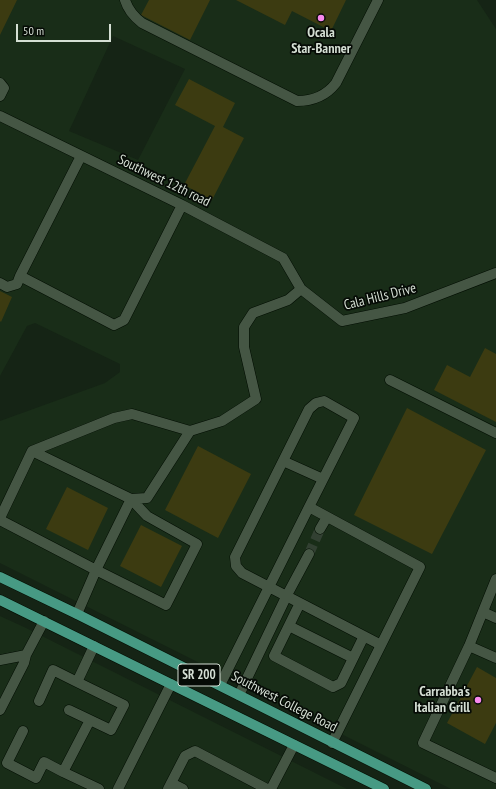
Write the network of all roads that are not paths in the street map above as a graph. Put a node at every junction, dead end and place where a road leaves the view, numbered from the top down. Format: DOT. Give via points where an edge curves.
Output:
graph roads {
  1 [pos="125,0"];
  2 [pos="378,0"];
  3 [pos="0,82"];
  4 [pos="0,96"];
  5 [pos="0,116"];
  6 [pos="81,156"];
  7 [pos="182,205"];
  8 [pos="496,273"];
  9 [pos="20,276"];
  10 [pos="0,284"];
  11 [pos="301,289"];
  12 [pos="390,380"];
  13 [pos="190,431"];
  14 [pos="496,433"];
  15 [pos="32,451"];
  16 [pos="283,461"];
  17 [pos="323,479"];
  18 [pos="131,499"];
  19 [pos="309,507"];
  20 [pos="327,517"];
  21 [pos="0,519"];
  22 [pos="320,529"];
  23 [pos="309,554"];
  24 [pos="96,570"];
  25 [pos="0,577"];
  26 [pos="496,579"];
  27 [pos="270,587"];
  28 [pos="287,595"];
  29 [pos="0,600"];
  30 [pos="300,603"];
  31 [pos="483,612"];
  32 [pos="77,614"];
  33 [pos="496,618"];
  34 [pos="44,621"];
  35 [pos="288,626"];
  36 [pos="364,636"];
  37 [pos="381,645"];
  38 [pos="94,646"];
  39 [pos="469,646"];
  40 [pos="26,655"];
  41 [pos="353,658"];
  42 [pos="496,658"];
  43 [pos="0,660"];
  44 [pos="77,682"];
  45 [pos="171,684"];
  46 [pos="220,685"];
  47 [pos="239,695"];
  48 [pos="39,701"];
  49 [pos="0,710"];
  50 [pos="69,710"];
  51 [pos="90,720"];
  52 [pos="23,731"];
  53 [pos="332,743"];
  54 [pos="294,745"];
  55 [pos="64,772"];
  56 [pos="496,778"];
  57 [pos="169,786"];
  58 [pos="99,789"];
  59 [pos="118,789"];
  60 [pos="183,789"];
  61 [pos="267,789"];
  62 [pos="271,789"];
  63 [pos="384,789"];
  64 [pos="426,789"];
  1 -- 2 [label="street" via="127,8 142,23 297,101 307,101 324,95 336,83"];
  3 -- 4 [label="street" via="4,88"];
  5 -- 6 [label="street, Southwest 12th road"];
  6 -- 7 [label="street, Southwest 12th road"];
  6 -- 9 [label="street"];
  7 -- 9 [label="street" via="124,320 114,325"];
  7 -- 11 [label="street, Southwest 12th road" via="283,258"];
  8 -- 11 [label="street, Cala Hills Drive" via="405,308 342,321"];
  9 -- 10 [label="street" via="17,284 7,287"];
  11 -- 13 [label="street" via="288,300 253,313 244,327 244,347 256,400 222,421"];
  12 -- 14 [label="street"];
  13 -- 15 [label="street" via="132,414 114,418"];
  13 -- 18 [label="street" via="147,498"];
  15 -- 18 [label="street"];
  15 -- 21 [label="street"];
  16 -- 17 [label="street"];
  16 -- 17 [label="street" via="309,409 324,401 354,418"];
  16 -- 27 [label="street" via="235,556 236,566 242,574"];
  17 -- 19 [label="street"];
  18 -- 24 [label="street"];
  18 -- 24 [label="street" via="147,516 197,544 166,605"];
  19 -- 20 [label="street"];
  19 -- 27 [label="street"];
  20 -- 22 [label="street"];
  20 -- 37 [label="street" via="420,567"];
  21 -- 24 [label="street"];
  23 -- 28 [label="street"];
  24 -- 32 [label="street"];
  25 -- 32 [label="main road, Southwest College Road / SR 200"];
  26 -- 31 [label="street"];
  27 -- 28 [label="street"];
  27 -- 46 [label="street"];
  28 -- 30 [label="street"];
  28 -- 47 [label="street"];
  29 -- 34 [label="main road, SR 200"];
  30 -- 35 [label="street"];
  30 -- 36 [label="street"];
  31 -- 33 [label="street"];
  31 -- 39 [label="street"];
  32 -- 46 [label="main road, Southwest College Road / SR 200"];
  34 -- 38 [label="main road, SR 200"];
  34 -- 40 [label="street"];
  35 -- 41 [label="street"];
  35 -- 41 [label="street" via="274,656 333,686 341,683"];
  36 -- 37 [label="street"];
  36 -- 41 [label="street"];
  37 -- 53 [label="street"];
  38 -- 44 [label="street"];
  38 -- 45 [label="main road, SR 200"];
  39 -- 42 [label="street"];
  39 -- 56 [label="street" via="423,743"];
  40 -- 43 [label="street"];
  40 -- 49 [label="street"];
  44 -- 48 [label="street" via="53,670"];
  44 -- 51 [label="street" via="124,705 111,730"];
  45 -- 54 [label="main road, SR 200"];
  45 -- 59 [label="street"];
  46 -- 47 [label="main road, Southwest College Road / SR 200"];
  47 -- 53 [label="main road, Southwest College Road / SR 200"];
  50 -- 51 [label="street"];
  51 -- 55 [label="street"];
  52 -- 55 [label="street" via="7,763 36,778 44,762"];
  53 -- 64 [label="main road, Southwest College Road / SR 200"];
  54 -- 62 [label="street"];
  54 -- 63 [label="main road, SR 200"];
  55 -- 58 [label="street"];
  57 -- 60 [label="street"];
  57 -- 61 [label="street" via="185,756 195,751"];
}
